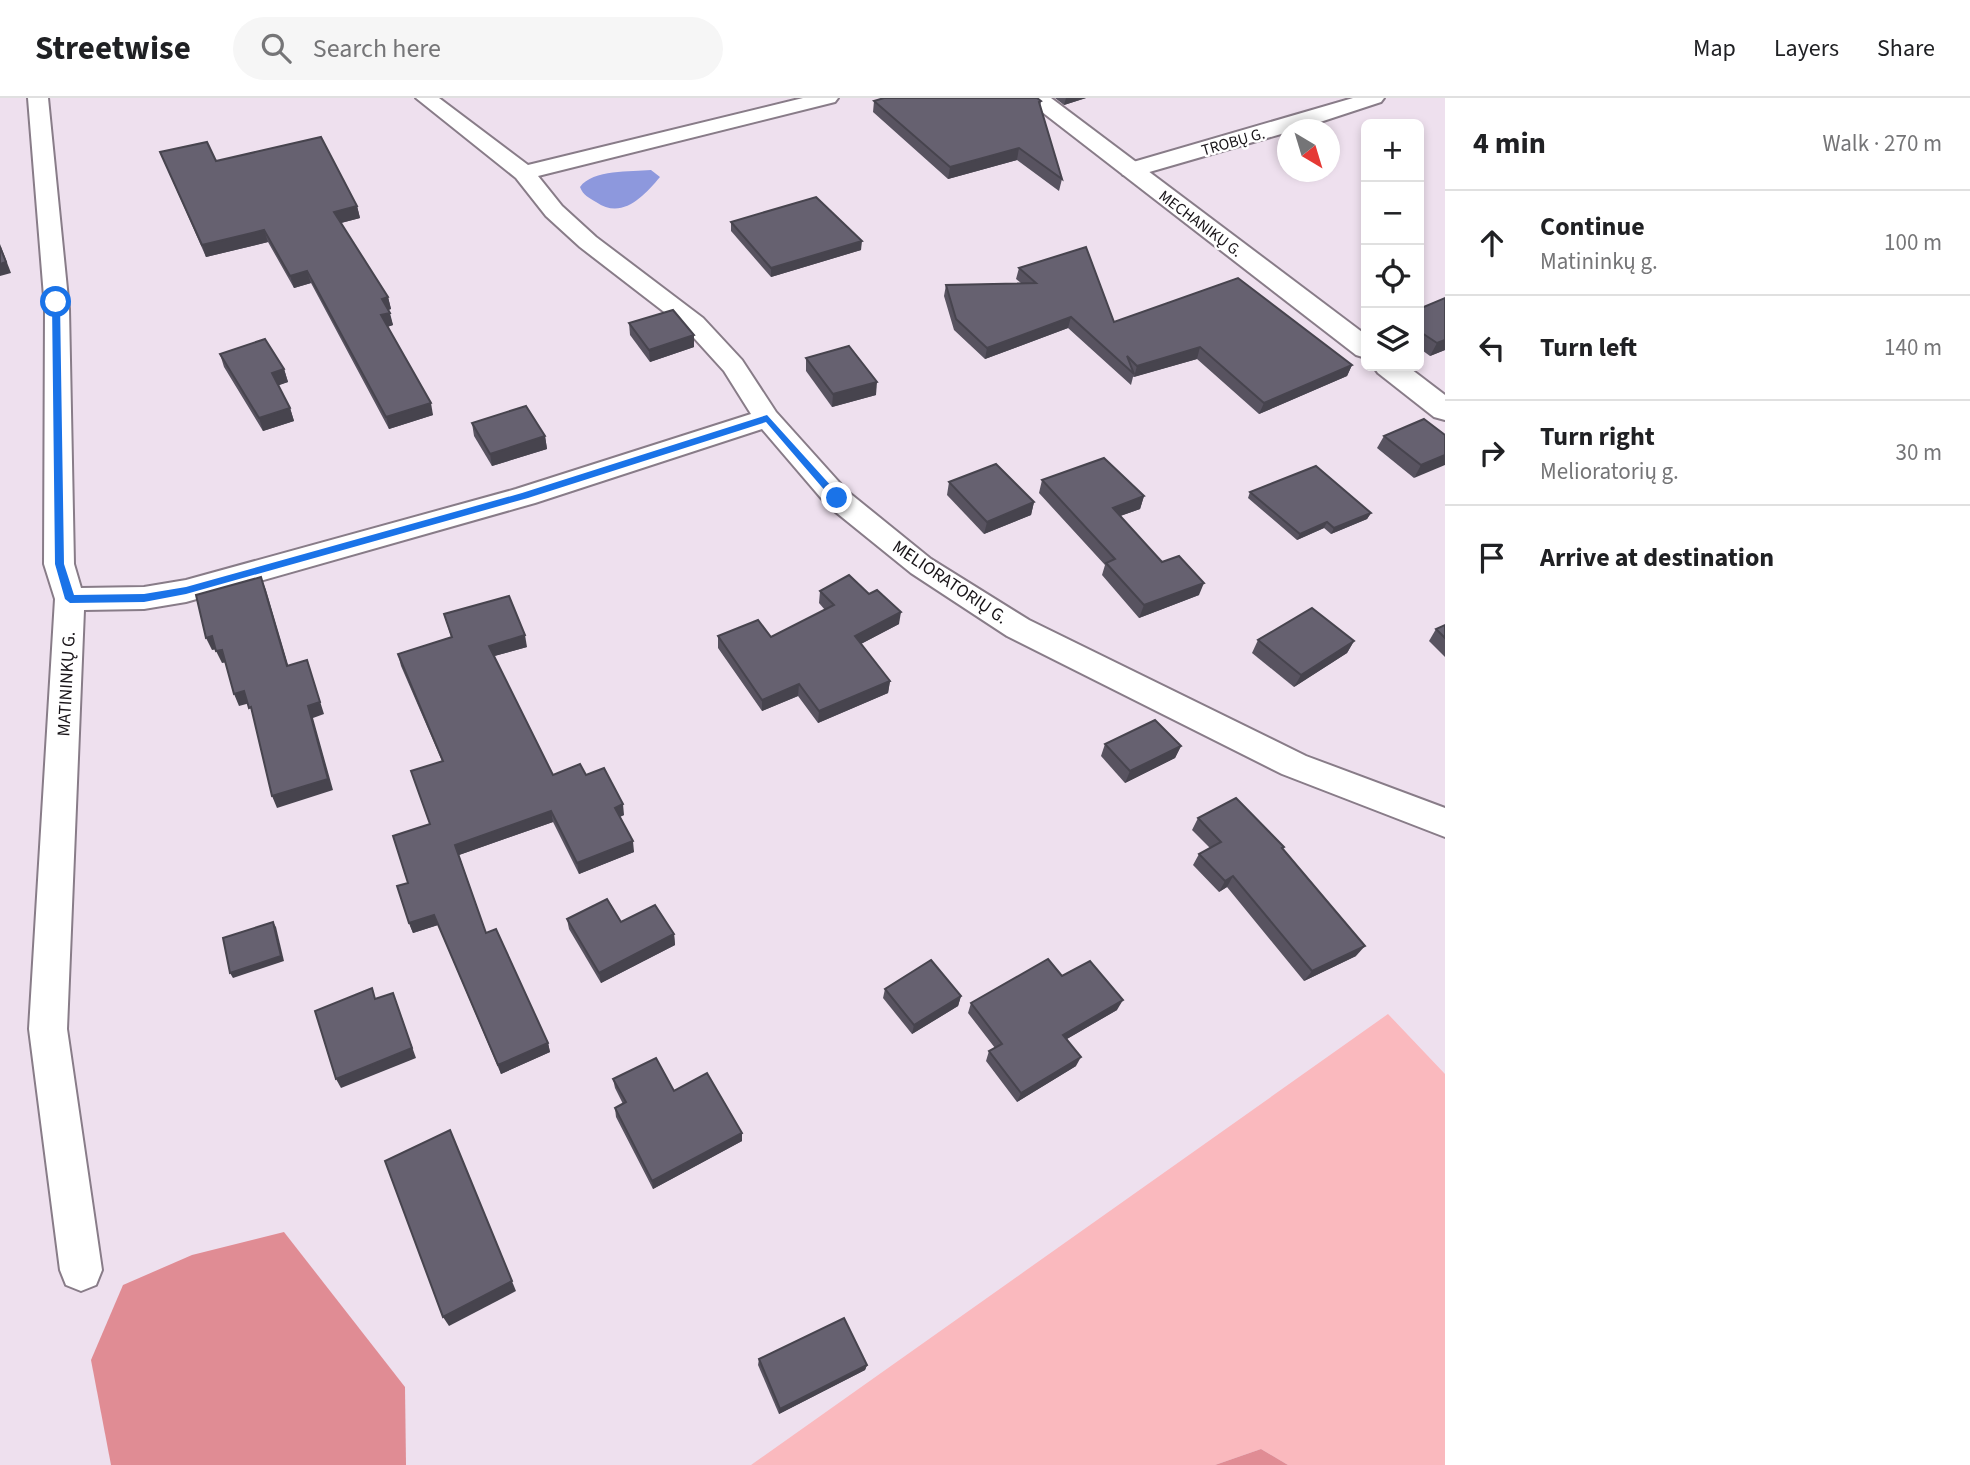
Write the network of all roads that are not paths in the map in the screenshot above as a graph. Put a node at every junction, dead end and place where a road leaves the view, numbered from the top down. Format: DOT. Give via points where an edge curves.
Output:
graph roads {
  1 [pos="38,98"];
  2 [pos="426,98"];
  3 [pos="828,98"];
  4 [pos="1036,98"];
  5 [pos="1374,98"];
  6 [pos="1131,170"];
  7 [pos="524,173"];
  8 [pos="1361,345"];
  9 [pos="1394,371"];
  10 [pos="1445,410"];
  11 [pos="767,418"];
  12 [pos="70,599"];
  13 [pos="1445,823"];
  14 [pos="81,1270"];
  1 -- 12 [label="street, MATININKŲ G." via="57,309 60,564"];
  2 -- 7 [label="street, MELIORATORIŲ G."];
  3 -- 7 [label="street"];
  4 -- 6 [label="main road, MECHANIKŲ G."];
  5 -- 6 [label="street, TROBŲ G."];
  6 -- 8 [label="main road, MECHANIKŲ G."];
  7 -- 11 [label="street, MELIORATORIŲ G." via="568,225 694,323 733,366"];
  9 -- 10 [label="main road"];
  11 -- 12 [label="street" via="525,496 186,591 144,598"];
  11 -- 13 [label="street, MELIORATORIŲ G." via="837,498 921,566 1018,628 1294,765"];
  12 -- 14 [label="street, MATININKŲ G." via="48,1029"];
}
